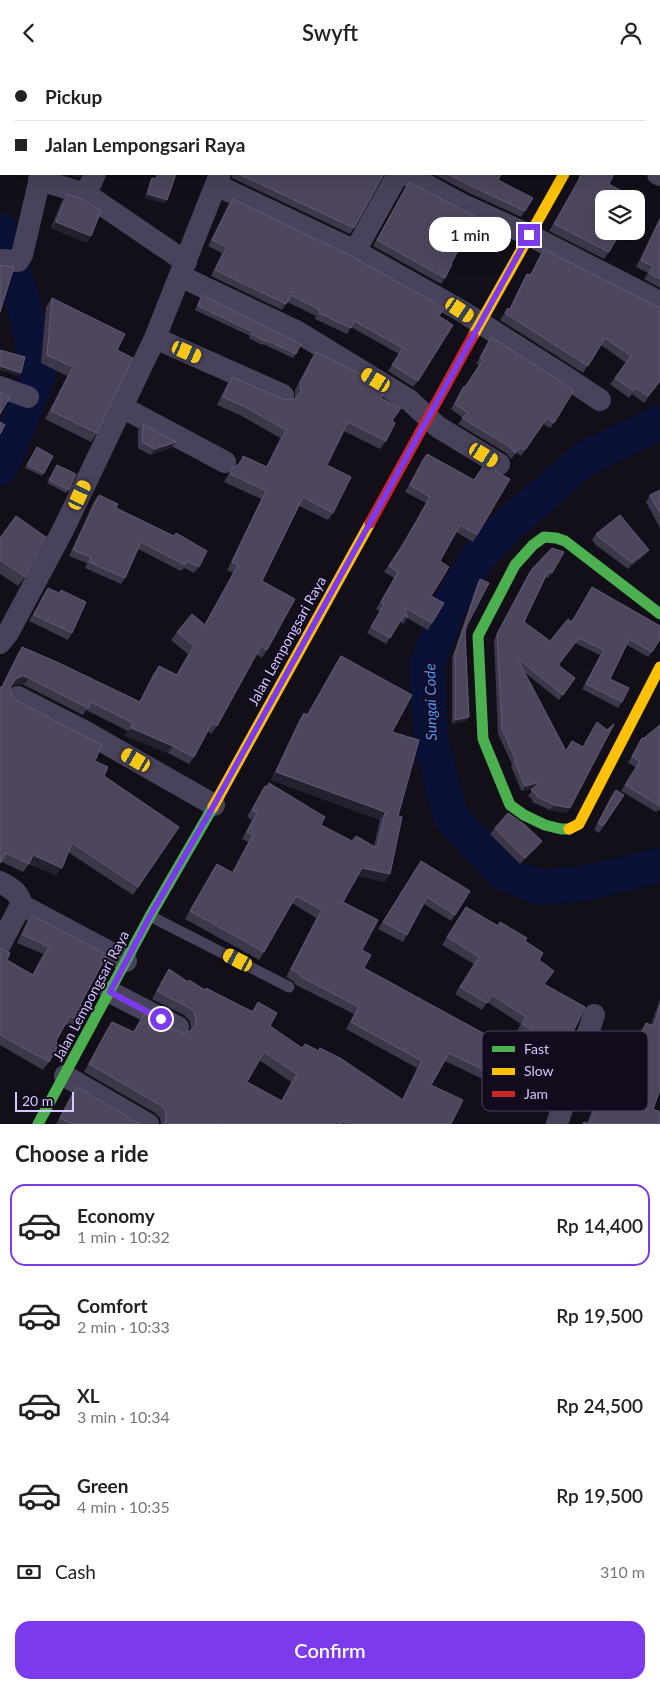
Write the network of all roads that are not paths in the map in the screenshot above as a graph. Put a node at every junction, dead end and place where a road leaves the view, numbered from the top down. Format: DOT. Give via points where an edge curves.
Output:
graph roads {
  1 [pos="95,175"];
  2 [pos="397,175"];
  3 [pos="408,175"];
  4 [pos="563,175"];
  5 [pos="40,177"];
  6 [pos="218,179"];
  7 [pos="86,194"];
  8 [pos="529,235"];
  9 [pos="355,251"];
  10 [pos="9,260"];
  11 [pos="183,269"];
  12 [pos="660,302"];
  13 [pos="480,324"];
  14 [pos="155,338"];
  15 [pos="0,387"];
  16 [pos="283,395"];
  17 [pos="28,397"];
  18 [pos="600,400"];
  19 [pos="122,407"];
  20 [pos="428,418"];
  21 [pos="225,462"];
  22 [pos="499,464"];
  23 [pos="660,614"];
  24 [pos="0,643"];
  25 [pos="660,667"];
  26 [pos="18,697"];
  27 [pos="214,805"];
  28 [pos="0,883"];
  29 [pos="21,905"];
  30 [pos="150,916"];
  31 [pos="0,945"];
  32 [pos="126,961"];
  33 [pos="289,987"];
  34 [pos="110,992"];
  35 [pos="594,1015"];
  36 [pos="178,1027"];
  37 [pos="588,1031"];
  38 [pos="65,1076"];
  39 [pos="561,1111"];
  40 [pos="38,1124"];
  41 [pos="148,1124"];
  42 [pos="556,1124"];
  1 -- 7 [label="street"];
  2 -- 9 [label="street"];
  3 -- 8 [label="street"];
  4 -- 8 [label="main road, Jalan Lempongsari Raya"];
  5 -- 7 [label="street"];
  5 -- 10 [label="street" via="25,247"];
  6 -- 9 [label="street"];
  6 -- 11 [label="street"];
  7 -- 11 [label="street"];
  8 -- 12 [label="street"];
  8 -- 13 [label="main road, Jalan Lempongsari Raya"];
  9 -- 13 [label="street"];
  11 -- 14 [label="street"];
  11 -- 20 [label="street" via="296,331 409,400"];
  13 -- 18 [label="street"];
  13 -- 20 [label="main road, Jalan Lempongsari Raya"];
  14 -- 16 [label="street"];
  14 -- 19 [label="street"];
  15 -- 17 [label="street"];
  19 -- 21 [label="street"];
  19 -- 24 [label="street" via="63,530"];
  20 -- 22 [label="street"];
  20 -- 27 [label="main road, Jalan Lempongsari Raya"];
  23 -- 25 [label="main road" via="565,541 544,537 514,565 478,636 483,739 510,805 545,825 570,829 579,824"];
  26 -- 27 [label="street"];
  27 -- 30 [label="main road, Jalan Lempongsari Raya"];
  28 -- 29 [label="street" via="11,888 21,900"];
  29 -- 31 [label="street"];
  29 -- 32 [label="street"];
  30 -- 32 [label="main road, Jalan Lempongsari Raya"];
  30 -- 33 [label="lane"];
  32 -- 34 [label="main road, Jalan Lempongsari Raya"];
  34 -- 36 [label="street"];
  34 -- 38 [label="main road, Jalan Lempongsari Raya"];
  35 -- 37 [label="street"];
  38 -- 40 [label="main road, Jalan Lempongsari Raya"];
  38 -- 41 [label="street"];
  39 -- 42 [label="street"];
}
